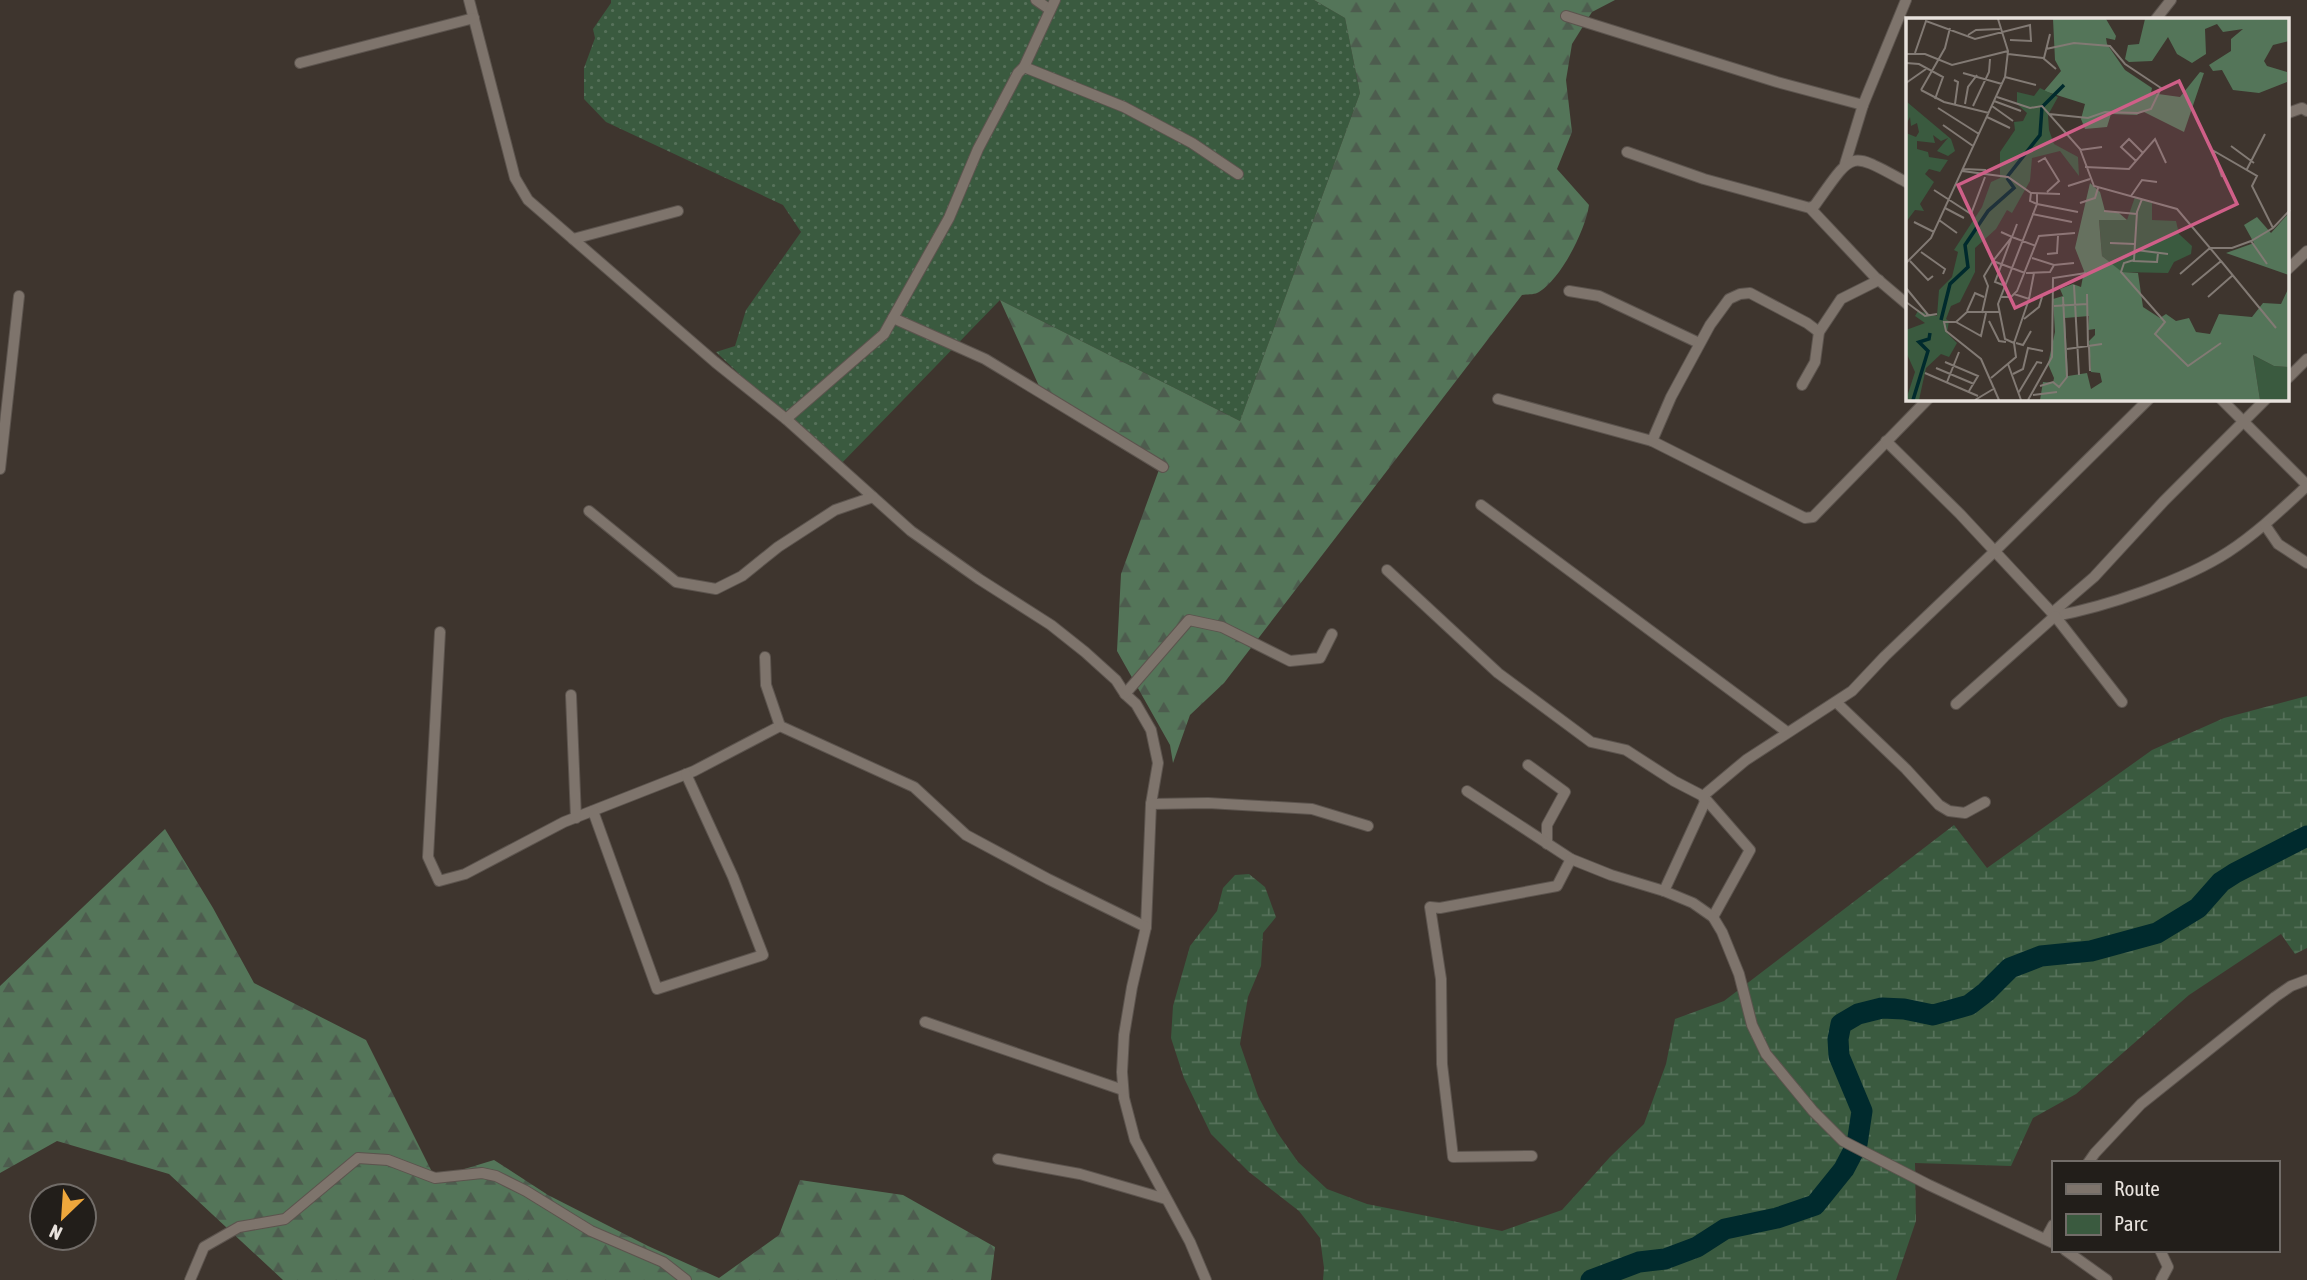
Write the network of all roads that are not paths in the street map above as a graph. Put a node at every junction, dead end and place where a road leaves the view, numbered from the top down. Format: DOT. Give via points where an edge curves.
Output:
graph roads {
  1 [pos="470,0"];
  2 [pos="1036,0"];
  3 [pos="1906,0"];
  4 [pos="2171,0"];
  5 [pos="1052,4"];
  6 [pos="1566,16"];
  7 [pos="474,18"];
  8 [pos="2156,18"];
  9 [pos="300,62"];
  10 [pos="1024,67"];
  11 [pos="1863,105"];
  12 [pos="2307,111"];
  13 [pos="2290,112"];
  14 [pos="1627,152"];
  15 [pos="1845,164"];
  16 [pos="1238,174"];
  17 [pos="1906,182"];
  18 [pos="1810,208"];
  19 [pos="678,211"];
  20 [pos="573,239"];
  21 [pos="2307,251"];
  22 [pos="2290,267"];
  23 [pos="1879,280"];
  24 [pos="1569,291"];
  25 [pos="19,296"];
  26 [pos="1906,302"];
  27 [pos="892,318"];
  28 [pos="1819,332"];
  29 [pos="1699,342"];
  30 [pos="2307,359"];
  31 [pos="2290,376"];
  32 [pos="1802,385"];
  33 [pos="1498,399"];
  34 [pos="1926,401"];
  35 [pos="2147,401"];
  36 [pos="2223,401"];
  37 [pos="2264,401"];
  38 [pos="786,419"];
  39 [pos="2243,421"];
  40 [pos="1652,440"];
  41 [pos="1886,441"];
  42 [pos="1163,467"];
  43 [pos="0,469"];
  44 [pos="2307,485"];
  45 [pos="873,497"];
  46 [pos="1481,505"];
  47 [pos="589,511"];
  48 [pos="2265,524"];
  49 [pos="1995,551"];
  50 [pos="2307,563"];
  51 [pos="1387,570"];
  52 [pos="2054,615"];
  53 [pos="440,632"];
  54 [pos="1332,634"];
  55 [pos="765,657"];
  56 [pos="1125,694"];
  57 [pos="571,695"];
  58 [pos="1836,702"];
  59 [pos="2122,702"];
  60 [pos="1956,704"];
  61 [pos="780,726"];
  62 [pos="1787,732"];
  63 [pos="1528,765"];
  64 [pos="686,774"];
  65 [pos="1468,791"];
  66 [pos="1703,796"];
  67 [pos="1985,802"];
  68 [pos="1152,804"];
  69 [pos="593,811"];
  70 [pos="576,818"];
  71 [pos="1368,826"];
  72 [pos="1548,844"];
  73 [pos="1571,859"];
  74 [pos="1664,891"];
  75 [pos="1713,917"];
  76 [pos="1146,927"];
  77 [pos="2307,980"];
  78 [pos="925,1022"];
  79 [pos="1124,1090"];
  80 [pos="1532,1156"];
  81 [pos="998,1159"];
  82 [pos="2092,1161"];
  83 [pos="1166,1199"];
  84 [pos="2049,1241"];
  85 [pos="2068,1252"];
  86 [pos="2161,1252"];
  87 [pos="190,1280"];
  88 [pos="686,1280"];
  89 [pos="1206,1280"];
  90 [pos="2107,1280"];
  91 [pos="2161,1280"];
  1 -- 7 [label="street"];
  2 -- 5 [label="street"];
  3 -- 11 [label="street"];
  4 -- 8 [label="street"];
  5 -- 10 [label="street"];
  6 -- 11 [label="street"];
  7 -- 9 [label="street"];
  7 -- 20 [label="street" via="515,178 528,200"];
  10 -- 16 [label="street" via="1124,107"];
  10 -- 27 [label="street" via="978,149 949,218"];
  11 -- 15 [label="street"];
  12 -- 13 [label="street"];
  14 -- 18 [label="street"];
  15 -- 17 [label="street" via="1865,160"];
  15 -- 18 [label="street"];
  18 -- 23 [label="street"];
  19 -- 20 [label="street"];
  20 -- 38 [label="street"];
  21 -- 22 [label="street"];
  23 -- 26 [label="street"];
  23 -- 28 [label="street" via="1841,299"];
  24 -- 29 [label="street" via="1599,296"];
  25 -- 43 [label="street"];
  27 -- 38 [label="street" via="884,334"];
  27 -- 42 [label="street" via="985,359"];
  28 -- 29 [label="street" via="1750,293 1740,293 1729,299"];
  28 -- 32 [label="street" via="1815,362"];
  29 -- 40 [label="street"];
  30 -- 31 [label="street"];
  33 -- 40 [label="street"];
  34 -- 41 [label="street"];
  35 -- 49 [label="street"];
  36 -- 39 [label="street"];
  37 -- 39 [label="street"];
  38 -- 45 [label="street"];
  39 -- 44 [label="street"];
  39 -- 52 [label="street"];
  40 -- 41 [label="street" via="1805,518 1813,517"];
  41 -- 49 [label="street"];
  44 -- 48 [label="street"];
  45 -- 47 [label="street" via="835,510 742,576 716,589 676,582"];
  45 -- 56 [label="street" via="911,531 1051,625 1116,680"];
  46 -- 62 [label="street"];
  48 -- 50 [label="street" via="2278,544"];
  48 -- 52 [label="street" via="2228,552 2158,585 2078,612"];
  49 -- 52 [label="street"];
  49 -- 58 [label="street"];
  51 -- 66 [label="street" via="1498,673 1591,742 1626,750"];
  52 -- 59 [label="street"];
  52 -- 60 [label="street"];
  53 -- 70 [label="street" via="428,857 439,881 466,874"];
  54 -- 56 [label="street" via="1320,658 1290,661 1222,627 1189,620"];
  55 -- 61 [label="street" via="766,685"];
  56 -- 68 [label="street" via="1151,730 1158,763"];
  57 -- 70 [label="street"];
  58 -- 62 [label="street"];
  58 -- 67 [label="street" via="1939,805 1965,814"];
  61 -- 64 [label="street"];
  61 -- 76 [label="street" via="914,787 966,835"];
  62 -- 66 [label="street"];
  63 -- 72 [label="street" via="1565,792 1547,825"];
  64 -- 69 [label="street"];
  64 -- 69 [label="street" via="763,955 657,989"];
  65 -- 72 [label="street"];
  66 -- 74 [label="street" via="1705,802"];
  66 -- 75 [label="street" via="1750,850"];
  68 -- 71 [label="street" via="1312,809"];
  68 -- 76 [label="street"];
  69 -- 70 [label="street"];
  72 -- 73 [label="street"];
  73 -- 74 [label="street"];
  73 -- 80 [label="street" via="1556,887 1430,907 1441,979 1442,1064 1453,1157"];
  74 -- 75 [label="street"];
  75 -- 84 [label="street" via="1739,974 1752,1025 1766,1054 1843,1141"];
  76 -- 79 [label="street" via="1125,1035"];
  77 -- 82 [label="street" via="2275,997 2141,1104"];
  78 -- 79 [label="street"];
  79 -- 83 [label="street" via="1135,1140"];
  81 -- 83 [label="street" via="1080,1174"];
  83 -- 89 [label="street"];
  85 -- 90 [label="street"];
  86 -- 91 [label="street" via="2168,1267"];
  87 -- 88 [label="street" via="204,1247 239,1227 285,1219 358,1158 388,1160 435,1178 496,1176 591,1231 663,1262"];
}
